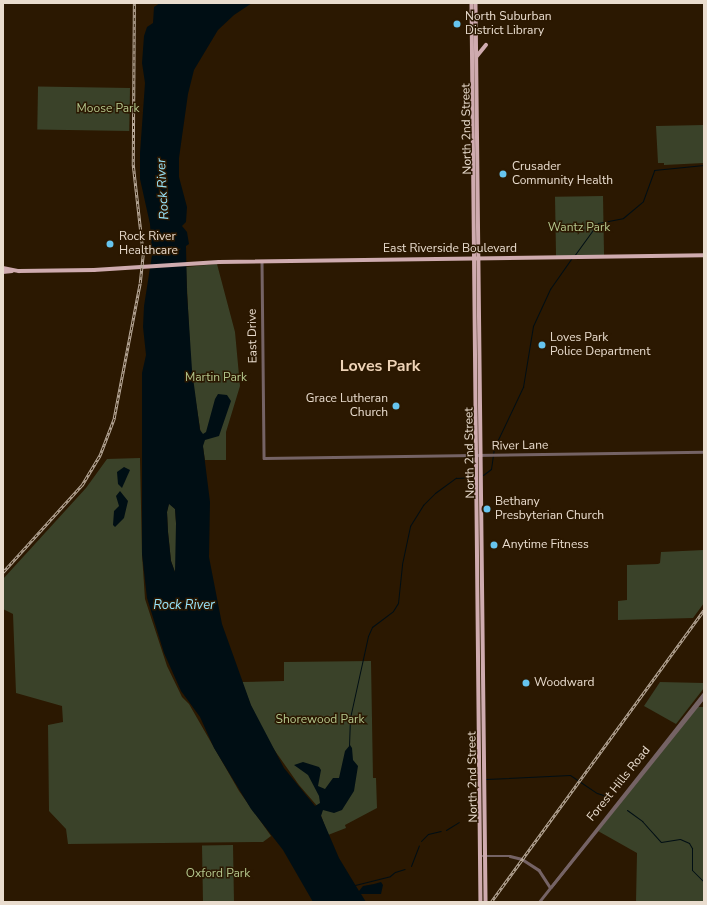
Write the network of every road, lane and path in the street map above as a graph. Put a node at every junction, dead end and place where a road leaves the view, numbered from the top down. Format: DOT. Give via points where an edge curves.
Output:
graph roads {
  1 [pos="472,3"];
  2 [pos="476,3"];
  3 [pos="486,45"];
  4 [pos="476,59"];
  5 [pos="474,220"];
  6 [pos="478,220"];
  7 [pos="704,255"];
  8 [pos="473,260"];
  9 [pos="479,260"];
  10 [pos="262,261"];
  11 [pos="3,268"];
  12 [pos="12,271"];
  13 [pos="3,272"];
  14 [pos="704,452"];
  15 [pos="478,456"];
  16 [pos="264,458"];
  17 [pos="704,693"];
  18 [pos="704,697"];
  19 [pos="667,741"];
  20 [pos="482,855"];
  21 [pos="550,887"];
  22 [pos="481,902"];
  23 [pos="486,902"];
  24 [pos="538,902"];
  1 -- 5 [label="main road, North 2nd Street"];
  2 -- 4 [label="main road, North 2nd Street"];
  3 -- 4 [label="main road"];
  4 -- 6 [label="main road, North 2nd Street"];
  5 -- 6 [label="main road"];
  5 -- 8 [label="main road, North 2nd Street"];
  6 -- 9 [label="main road, North 2nd Street"];
  7 -- 9 [label="main road, East Riverside Boulevard"];
  8 -- 9 [label="main road, East Riverside Boulevard"];
  8 -- 10 [label="main road, East Riverside Boulevard"];
  8 -- 15 [label="main road, North 2nd Street"];
  9 -- 15 [label="main road, North 2nd Street"];
  10 -- 12 [label="main road, East Riverside Boulevard" via="129,269"];
  10 -- 16 [label="street, East Drive"];
  11 -- 12 [label="main road"];
  12 -- 13 [label="main road"];
  14 -- 15 [label="street, River Lane"];
  15 -- 16 [label="street, River Lane"];
  15 -- 20 [label="main road, North 2nd Street"];
  17 -- 19 [label="street, Forest Hills Road"];
  18 -- 19 [label="street, Forest Hills Road"];
  19 -- 21 [label="street, Forest Hills Road"];
  20 -- 21 [label="street" via="519,858 539,870"];
  20 -- 22 [label="main road, North 2nd Street"];
  20 -- 23 [label="main road, North 2nd Street"];
  21 -- 24 [label="street, Forest Hills Road"];
}
